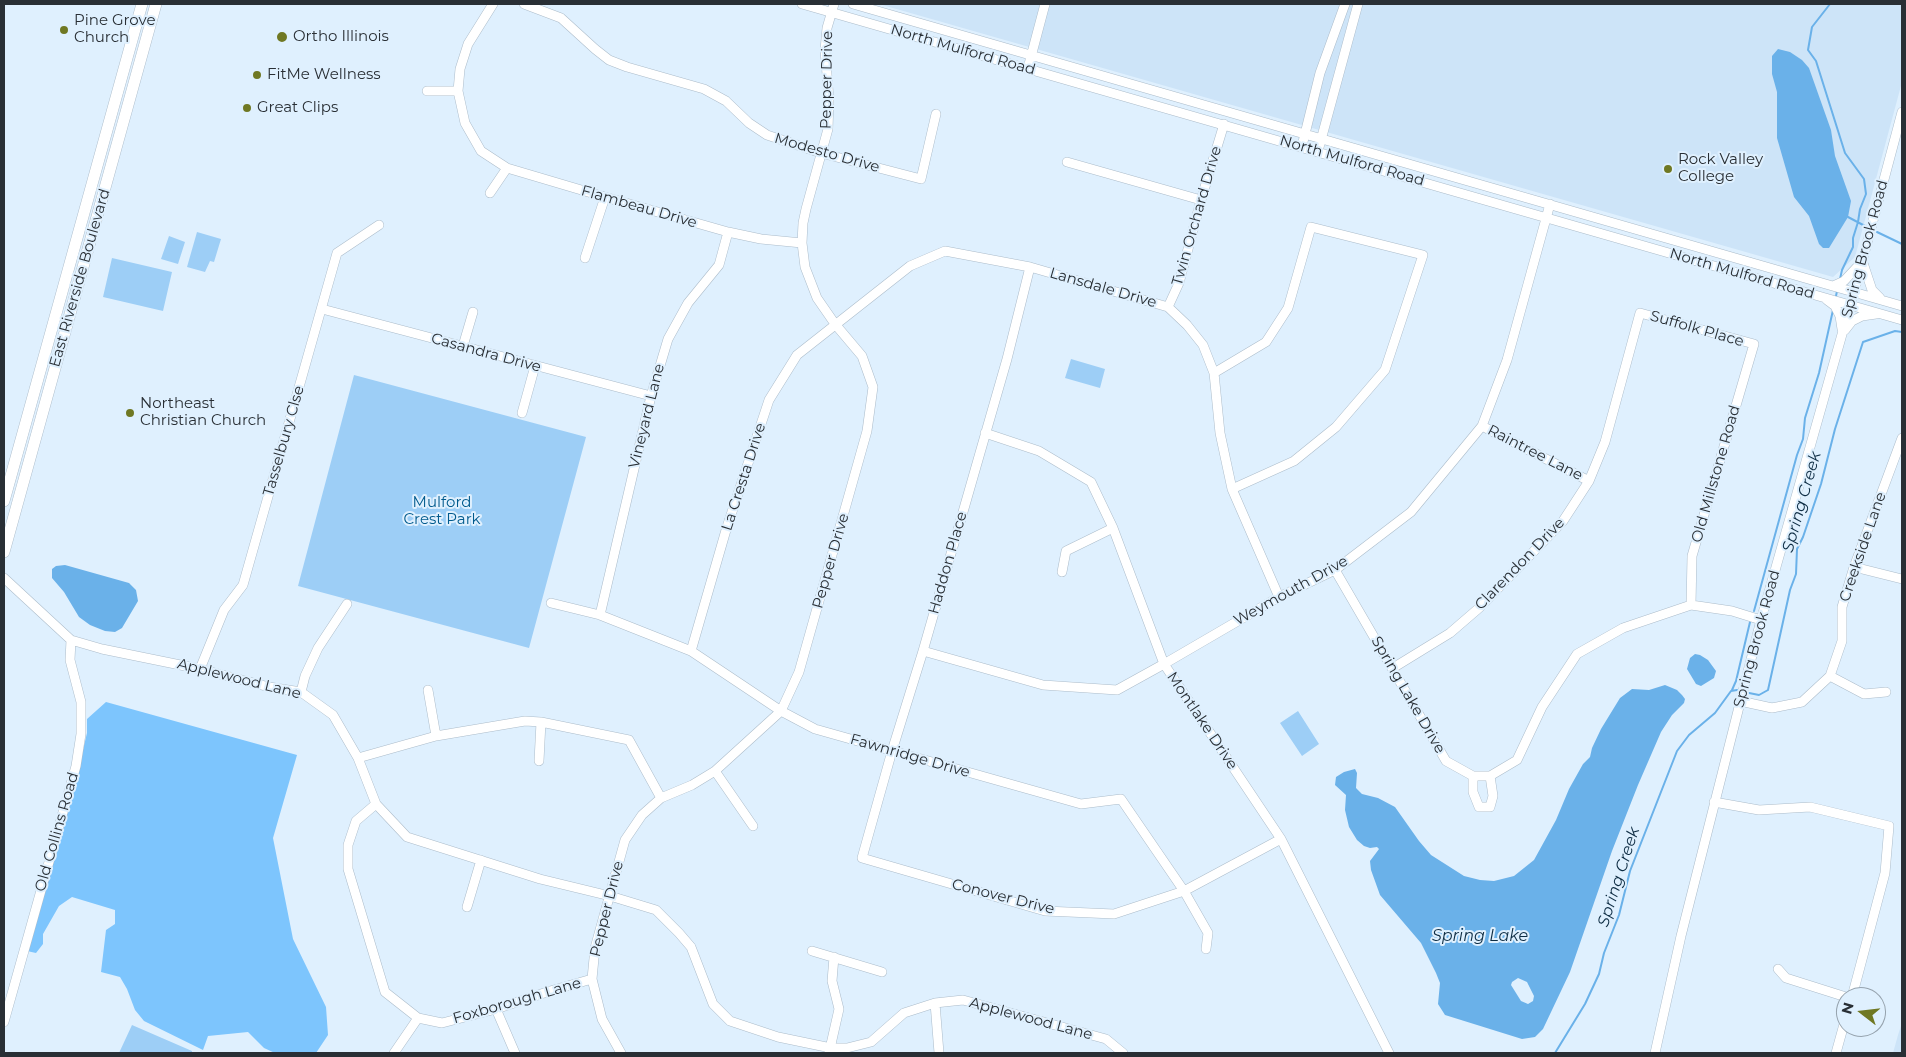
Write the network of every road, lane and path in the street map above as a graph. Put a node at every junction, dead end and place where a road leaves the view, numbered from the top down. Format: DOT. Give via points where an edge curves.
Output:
graph roads {
  1 [pos="142,4"];
  2 [pos="156,4"];
  3 [pos="493,4"];
  4 [pos="524,4"];
  5 [pos="802,4"];
  6 [pos="853,4"];
  7 [pos="1045,4"];
  8 [pos="1345,4"];
  9 [pos="1358,4"];
  10 [pos="833,8"];
  11 [pos="1032,54"];
  12 [pos="1028,68"];
  13 [pos="427,91"];
  14 [pos="458,91"];
  15 [pos="1902,112"];
  16 [pos="936,114"];
  17 [pos="1224,124"];
  18 [pos="1305,133"];
  19 [pos="1321,137"];
  20 [pos="1302,146"];
  21 [pos="1318,151"];
  22 [pos="821,153"];
  23 [pos="1067,162"];
  24 [pos="508,168"];
  25 [pos="490,193"];
  26 [pos="605,197"];
  27 [pos="1201,200"];
  28 [pos="1550,204"];
  29 [pos="1546,218"];
  30 [pos="379,225"];
  31 [pos="728,232"];
  32 [pos="802,243"];
  33 [pos="73,252"];
  34 [pos="86,256"];
  35 [pos="585,258"];
  36 [pos="1862,261"];
  37 [pos="1030,267"];
  38 [pos="1833,286"];
  39 [pos="1854,292"];
  40 [pos="1824,297"];
  41 [pos="1882,300"];
  42 [pos="1850,305"];
  43 [pos="1902,306"];
  44 [pos="1168,307"];
  45 [pos="322,309"];
  46 [pos="473,312"];
  47 [pos="1640,313"];
  48 [pos="1881,314"];
  49 [pos="1902,320"];
  50 [pos="835,324"];
  51 [pos="1843,332"];
  52 [pos="1754,344"];
  53 [pos="463,346"];
  54 [pos="535,366"];
  55 [pos="1214,373"];
  56 [pos="651,396"];
  57 [pos="522,413"];
  58 [pos="1482,426"];
  59 [pos="985,433"];
  60 [pos="1902,438"];
  61 [pos="1589,481"];
  62 [pos="1232,488"];
  63 [pos="4,501"];
  64 [pos="1113,528"];
  65 [pos="4,552"];
  66 [pos="1854,567"];
  67 [pos="1335,570"];
  68 [pos="1062,572"];
  69 [pos="4,578"];
  70 [pos="1902,580"];
  71 [pos="1279,597"];
  72 [pos="551,603"];
  73 [pos="347,604"];
  74 [pos="1691,605"];
  75 [pos="600,615"];
  76 [pos="1761,620"];
  77 [pos="71,640"];
  78 [pos="690,651"];
  79 [pos="923,651"];
  80 [pos="1164,664"];
  81 [pos="1393,668"];
  82 [pos="200,669"];
  83 [pos="1830,676"];
  84 [pos="428,690"];
  85 [pos="301,692"];
  86 [pos="1886,692"];
  87 [pos="1740,701"];
  88 [pos="781,711"];
  89 [pos="541,722"];
  90 [pos="436,736"];
  91 [pos="892,751"];
  92 [pos="358,758"];
  93 [pos="539,761"];
  94 [pos="715,771"];
  95 [pos="1473,776"];
  96 [pos="1490,776"];
  97 [pos="661,798"];
  98 [pos="1714,802"];
  99 [pos="376,804"];
  100 [pos="753,826"];
  101 [pos="1281,839"];
  102 [pos="862,858"];
  103 [pos="481,860"];
  104 [pos="1184,891"];
  105 [pos="610,896"];
  106 [pos="467,906"];
  107 [pos="1206,949"];
  108 [pos="812,951"];
  109 [pos="834,957"];
  110 [pos="1778,968"];
  111 [pos="882,972"];
  112 [pos="592,979"];
  113 [pos="1855,987"];
  114 [pos="1836,994"];
  115 [pos="935,1003"];
  116 [pos="496,1009"];
  117 [pos="418,1018"];
  118 [pos="4,1022"];
  119 [pos="1840,1037"];
  120 [pos="830,1050"];
  121 [pos="394,1053"];
  122 [pos="515,1053"];
  123 [pos="621,1053"];
  124 [pos="939,1053"];
  125 [pos="1123,1053"];
  126 [pos="1389,1053"];
  127 [pos="1656,1053"];
  128 [pos="1836,1053"];
  1 -- 33 [label="main road, East Riverside Boulevard"];
  2 -- 34 [label="main road, East Riverside Boulevard"];
  3 -- 14 [label="street, Flambeau Drive" via="464,54"];
  4 -- 22 [label="street, Modesto Drive" via="561,18 609,60 704,89 726,101 749,123 768,135"];
  5 -- 10 [label="street, North Mulford Road"];
  6 -- 11 [label="street, North Mulford Road"];
  7 -- 11 [label="street"];
  8 -- 18 [label="street" via="1325,55"];
  9 -- 19 [label="street"];
  10 -- 12 [label="street, North Mulford Road"];
  10 -- 22 [label="street, Pepper Drive" via="825,50 829,118"];
  11 -- 12 [label="street"];
  11 -- 18 [label="street, North Mulford Road"];
  12 -- 17 [label="street, North Mulford Road"];
  13 -- 14 [label="street"];
  14 -- 24 [label="street, Flambeau Drive" via="465,123 481,151"];
  15 -- 36 [label="street, Spring Brook Road"];
  16 -- 22 [label="street, Modesto Drive" via="921,179"];
  17 -- 20 [label="street, North Mulford Road"];
  17 -- 27 [label="street, Twin Orchard Drive"];
  18 -- 19 [label="street, North Mulford Road"];
  18 -- 20 [label="street"];
  19 -- 21 [label="street"];
  19 -- 28 [label="street, North Mulford Road"];
  20 -- 21 [label="street, North Mulford Road"];
  21 -- 29 [label="street, North Mulford Road"];
  22 -- 32 [label="street, Pepper Drive" via="803,223"];
  23 -- 27 [label="street"];
  24 -- 25 [label="street"];
  24 -- 26 [label="street, Flambeau Drive"];
  26 -- 31 [label="street, Flambeau Drive"];
  26 -- 35 [label="street"];
  27 -- 44 [label="street, Twin Orchard Drive" via="1179,283"];
  28 -- 29 [label="street, Weymouth Drive"];
  28 -- 38 [label="street, North Mulford Road"];
  29 -- 40 [label="street, North Mulford Road"];
  29 -- 58 [label="street, Weymouth Drive" via="1507,360"];
  30 -- 45 [label="street, Tasselbury Clse" via="338,253"];
  31 -- 32 [label="street, Flambeau Drive"];
  31 -- 56 [label="street, Vineyard Lane" via="718,265 688,303 668,339"];
  32 -- 50 [label="street, Pepper Drive" via="810,282"];
  33 -- 34 [label="main road"];
  33 -- 63 [label="main road, East Riverside Boulevard"];
  34 -- 65 [label="main road, East Riverside Boulevard"];
  36 -- 38 [label="street" via="1844,281"];
  36 -- 39 [label="street, Spring Brook Road"];
  36 -- 41 [label="street" via="1872,290"];
  37 -- 44 [label="street, Lansdale Drive"];
  37 -- 50 [label="street, Lansdale Drive" via="946,251 910,266"];
  37 -- 59 [label="street, Haddon Place"];
  38 -- 39 [label="street, North Mulford Road"];
  39 -- 41 [label="street, North Mulford Road"];
  39 -- 42 [label="street, Spring Brook Road"];
  40 -- 42 [label="street, North Mulford Road"];
  40 -- 51 [label="street" via="1835,306"];
  41 -- 43 [label="street, North Mulford Road"];
  42 -- 48 [label="street, North Mulford Road"];
  42 -- 51 [label="street, Spring Brook Road"];
  44 -- 55 [label="street, Lansdale Drive" via="1203,345"];
  45 -- 53 [label="street, Casandra Drive"];
  45 -- 82 [label="street, Tasselbury Clse" via="242,585 224,610"];
  46 -- 53 [label="street"];
  47 -- 52 [label="street, Suffolk Place"];
  47 -- 61 [label="street, Clarendon Drive" via="1605,442"];
  48 -- 49 [label="street, North Mulford Road"];
  48 -- 51 [label="street" via="1862,316 1852,321"];
  50 -- 78 [label="street, La Cresta Drive" via="797,356 769,400"];
  50 -- 88 [label="street, Pepper Drive" via="862,356 873,387 851,492 799,672"];
  51 -- 76 [label="street, Spring Brook Road"];
  52 -- 74 [label="street, Old Millstone Road" via="1692,556"];
  53 -- 54 [label="street, Casandra Drive"];
  54 -- 56 [label="street, Casandra Drive"];
  54 -- 57 [label="street"];
  55 -- 62 [label="street, Lansdale Drive" via="1220,433"];
  55 -- 62 [label="street" via="1266,342 1288,308 1311,227 1424,255 1385,370 1336,427 1294,461"];
  56 -- 75 [label="street, Vineyard Lane"];
  58 -- 61 [label="street, Raintree Lane"];
  58 -- 67 [label="street, Weymouth Drive" via="1411,512"];
  59 -- 64 [label="street, Montlake Drive" via="1040,451 1091,482"];
  59 -- 79 [label="street, Haddon Place"];
  60 -- 66 [label="street, Creekside Lane"];
  61 -- 81 [label="street, Clarendon Drive" via="1563,521 1479,608 1450,633"];
  62 -- 71 [label="street, Lansdale Drive"];
  64 -- 68 [label="street" via="1066,551"];
  64 -- 80 [label="street, Montlake Drive"];
  66 -- 70 [label="street"];
  66 -- 83 [label="street, Creekside Lane" via="1842,607 1842,641"];
  67 -- 71 [label="street, Weymouth Drive"];
  67 -- 81 [label="street, Spring Lake Drive"];
  69 -- 77 [label="street, Applewood Lane"];
  71 -- 80 [label="street, Weymouth Drive"];
  72 -- 75 [label="street, Fawnridge Drive"];
  73 -- 85 [label="street" via="318,648"];
  74 -- 76 [label="street" via="1732,611"];
  74 -- 96 [label="street" via="1623,628 1577,654 1542,707 1517,760"];
  75 -- 78 [label="street, Fawnridge Drive"];
  76 -- 87 [label="street, Spring Brook Road"];
  77 -- 82 [label="street, Applewood Lane"];
  77 -- 118 [label="street, Old Collins Road" via="70,660 82,702 76,766"];
  78 -- 88 [label="street, Fawnridge Drive"];
  79 -- 80 [label="street, Weymouth Drive" via="1044,685 1117,690"];
  79 -- 91 [label="street, Haddon Place"];
  80 -- 101 [label="street, Montlake Drive"];
  81 -- 95 [label="street, Spring Lake Drive" via="1446,761"];
  82 -- 85 [label="street, Applewood Lane"];
  83 -- 86 [label="street" via="1864,694"];
  83 -- 87 [label="street, Creekside Lane" via="1802,702 1772,708"];
  84 -- 90 [label="street"];
  85 -- 92 [label="street, Applewood Lane" via="333,715"];
  87 -- 98 [label="street, Spring Brook Road"];
  88 -- 91 [label="street, Fawnridge Drive" via="815,729"];
  88 -- 94 [label="street, Pepper Drive"];
  89 -- 90 [label="street"];
  89 -- 93 [label="street"];
  89 -- 97 [label="street" via="629,740"];
  90 -- 92 [label="street"];
  91 -- 102 [label="street, Haddon Place"];
  91 -- 104 [label="street, Fawnridge Drive" via="1080,804 1121,798"];
  92 -- 99 [label="street, Applewood Lane"];
  94 -- 97 [label="street, Pepper Drive"];
  94 -- 100 [label="street"];
  95 -- 96 [label="street, Spring Lake Drive"];
  95 -- 96 [label="street" via="1473,792 1479,807 1490,808 1493,796"];
  97 -- 105 [label="street, Pepper Drive" via="642,815 625,840"];
  98 -- 113 [label="street" via="1759,810 1810,807 1889,826 1885,873"];
  98 -- 127 [label="street, Spring Brook Road"];
  99 -- 103 [label="street, Applewood Lane" via="406,837"];
  99 -- 117 [label="street, Foxborough Lane" via="356,822 348,845 348,869 385,992"];
  101 -- 104 [label="street, Conover Drive"];
  101 -- 126 [label="street, Montlake Drive"];
  102 -- 104 [label="street, Conover Drive" via="1045,911 1114,914"];
  103 -- 105 [label="street, Applewood Lane"];
  103 -- 106 [label="street"];
  104 -- 107 [label="street, Fawnridge Drive" via="1208,933"];
  105 -- 112 [label="street, Pepper Drive" via="595,948"];
  105 -- 120 [label="street, Applewood Lane" via="656,910 679,932 691,947 713,1004 730,1021"];
  108 -- 109 [label="street"];
  109 -- 111 [label="street"];
  109 -- 120 [label="street" via="832,980 839,1009"];
  110 -- 114 [label="street" via="1786,978"];
  112 -- 116 [label="street, Foxborough Lane"];
  112 -- 123 [label="street, Pepper Drive" via="602,1019"];
  115 -- 120 [label="street, Applewood Lane" via="904,1013 871,1042"];
  115 -- 124 [label="street"];
  115 -- 125 [label="street, Applewood Lane" via="963,1000 1106,1039"];
  116 -- 117 [label="street, Foxborough Lane" via="442,1023"];
  116 -- 122 [label="street"];
  117 -- 121 [label="street"];
  119 -- 128 [label="street"];
}
